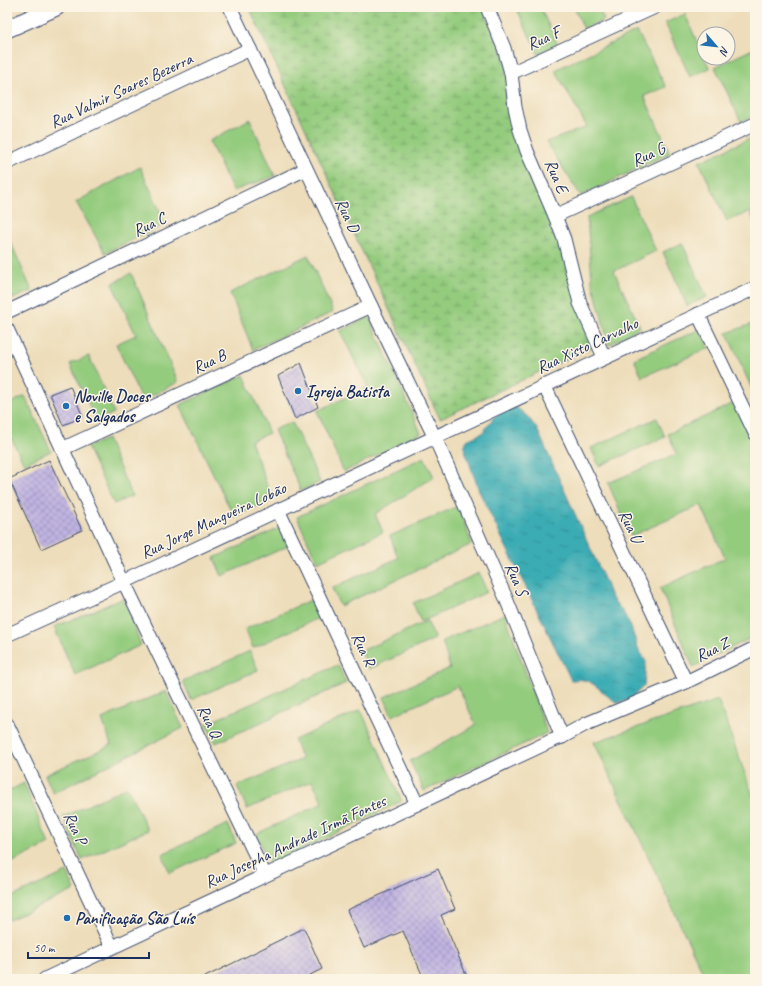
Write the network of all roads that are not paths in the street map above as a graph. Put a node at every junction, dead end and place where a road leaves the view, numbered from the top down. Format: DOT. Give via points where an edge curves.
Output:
graph roads {
  1 [pos="56,7"];
  2 [pos="230,7"];
  3 [pos="487,7"];
  4 [pos="656,7"];
  5 [pos="7,29"];
  6 [pos="250,49"];
  7 [pos="511,72"];
  8 [pos="755,124"];
  9 [pos="7,163"];
  10 [pos="306,169"];
  11 [pos="555,216"];
  12 [pos="755,288"];
  13 [pos="371,306"];
  14 [pos="7,312"];
  15 [pos="698,314"];
  16 [pos="7,329"];
  17 [pos="604,357"];
  18 [pos="544,385"];
  19 [pos="755,433"];
  20 [pos="435,438"];
  21 [pos="62,449"];
  22 [pos="278,510"];
  23 [pos="124,582"];
  24 [pos="7,635"];
  25 [pos="755,648"];
  26 [pos="686,682"];
  27 [pos="7,724"];
  28 [pos="586,724"];
  29 [pos="562,737"];
  30 [pos="417,804"];
  31 [pos="265,875"];
  32 [pos="112,947"];
  33 [pos="45,979"];
  1 -- 5 [label="street"];
  2 -- 6 [label="street, Rua D"];
  3 -- 7 [label="street, Rua E"];
  4 -- 7 [label="street, Rua F"];
  6 -- 9 [label="street, Rua Valmir Soares Bezerra"];
  6 -- 10 [label="street, Rua D"];
  7 -- 11 [label="street, Rua E" via="520,130"];
  8 -- 11 [label="street, Rua G"];
  10 -- 13 [label="street, Rua D"];
  10 -- 14 [label="street, Rua C"];
  11 -- 17 [label="street, Rua E" via="564,239 580,303"];
  12 -- 15 [label="street, Rua Xisto Carvalho"];
  13 -- 20 [label="street, Rua D"];
  13 -- 21 [label="street, Rua B"];
  15 -- 17 [label="street, Rua Xisto Carvalho"];
  15 -- 19 [label="street"];
  16 -- 21 [label="street"];
  17 -- 18 [label="street, Rua Xisto Carvalho"];
  18 -- 20 [label="street, Rua Xisto Carvalho"];
  18 -- 26 [label="street, Rua U"];
  20 -- 22 [label="street, Rua Jorge Mangueira Lobão"];
  20 -- 29 [label="street, Rua S" via="505,596"];
  21 -- 23 [label="street"];
  22 -- 23 [label="street, Rua Jorge Mangueira Lobão"];
  22 -- 30 [label="street, Rua R"];
  23 -- 24 [label="street, Rua Jorge Mangueira Lobão"];
  23 -- 31 [label="street, Rua Q"];
  25 -- 26 [label="street, Rua Z"];
  26 -- 28 [label="street, Rua Z"];
  27 -- 32 [label="street, Rua P"];
  28 -- 29 [label="street, Rua Josepha Andrade Irmã Fontes"];
  29 -- 30 [label="street, Rua Josepha Andrade Irmã Fontes"];
  30 -- 31 [label="street, Rua Josepha Andrade Irmã Fontes"];
  31 -- 32 [label="street, Rua Josepha Andrade Irmã Fontes"];
  32 -- 33 [label="street, Rua Josepha Andrade Irmã Fontes"];
}
